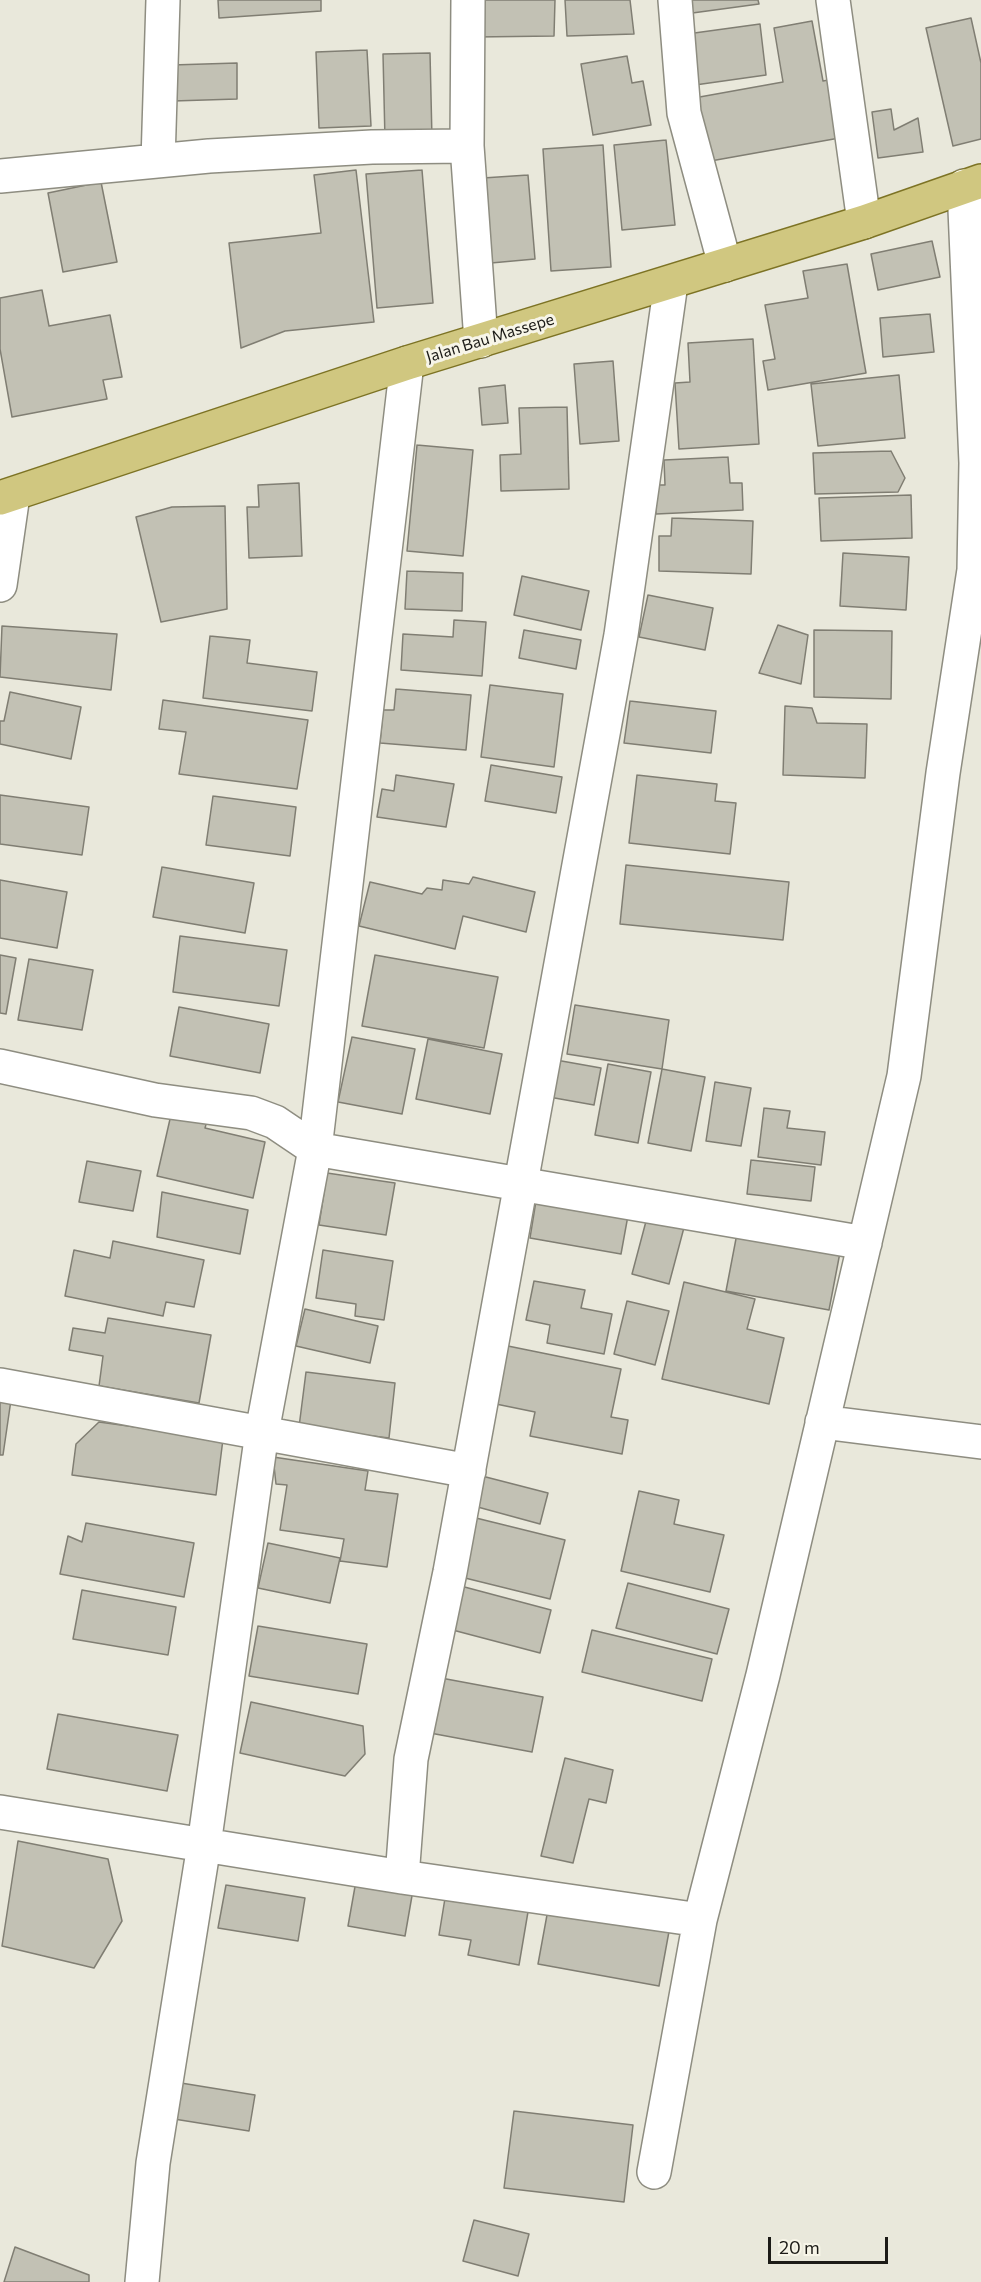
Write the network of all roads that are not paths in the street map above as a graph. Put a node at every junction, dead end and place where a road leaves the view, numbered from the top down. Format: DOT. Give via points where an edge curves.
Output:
graph roads {
  1 [pos="163,0"];
  2 [pos="468,0"];
  3 [pos="675,0"];
  4 [pos="833,0"];
  5 [pos="467,146"];
  6 [pos="158,161"];
  7 [pos="0,176"];
  8 [pos="972,184"];
  9 [pos="864,222"];
  10 [pos="725,265"];
  11 [pos="671,283"];
  12 [pos="482,341"];
  13 [pos="407,363"];
  14 [pos="978,463"];
  15 [pos="6,497"];
  16 [pos="0,585"];
  17 [pos="0,1065"];
  18 [pos="315,1149"];
  19 [pos="523,1182"];
  20 [pos="865,1243"];
  21 [pos="0,1385"];
  22 [pos="822,1422"];
  23 [pos="262,1432"];
  24 [pos="981,1443"];
  25 [pos="469,1471"];
  26 [pos="0,1812"];
  27 [pos="204,1845"];
  28 [pos="402,1877"];
  29 [pos="700,1920"];
  30 [pos="654,2172"];
  31 [pos="142,2282"];
  1 -- 6 [label="street"];
  2 -- 5 [label="street"];
  3 -- 10 [label="street" via="684,113"];
  4 -- 9 [label="street"];
  5 -- 6 [label="street" via="313,149"];
  5 -- 12 [label="street"];
  6 -- 7 [label="street"];
  8 -- 9 [label="main road, Jalan Bau Massepe"];
  8 -- 14 [label="street"];
  9 -- 10 [label="main road, Jalan Bau Massepe"];
  10 -- 11 [label="main road, Jalan Bau Massepe"];
  11 -- 12 [label="main road, Jalan Bau Massepe"];
  11 -- 19 [label="street" via="621,635"];
  12 -- 13 [label="main road, Jalan Bau Massepe"];
  13 -- 15 [label="main road, Jalan Bau Massepe"];
  13 -- 18 [label="street"];
  14 -- 20 [label="street" via="974,570 904,1076"];
  15 -- 16 [label="street"];
  17 -- 18 [label="street" via="155,1100 251,1113 274,1122"];
  18 -- 19 [label="street"];
  18 -- 23 [label="street"];
  19 -- 20 [label="street"];
  19 -- 25 [label="street"];
  20 -- 22 [label="street"];
  21 -- 23 [label="street"];
  22 -- 24 [label="street"];
  22 -- 29 [label="street"];
  23 -- 25 [label="street"];
  23 -- 27 [label="street"];
  25 -- 28 [label="street" via="411,1759"];
  26 -- 27 [label="street"];
  27 -- 28 [label="street"];
  27 -- 31 [label="street" via="153,2163"];
  28 -- 29 [label="street"];
  29 -- 30 [label="street"];
}
